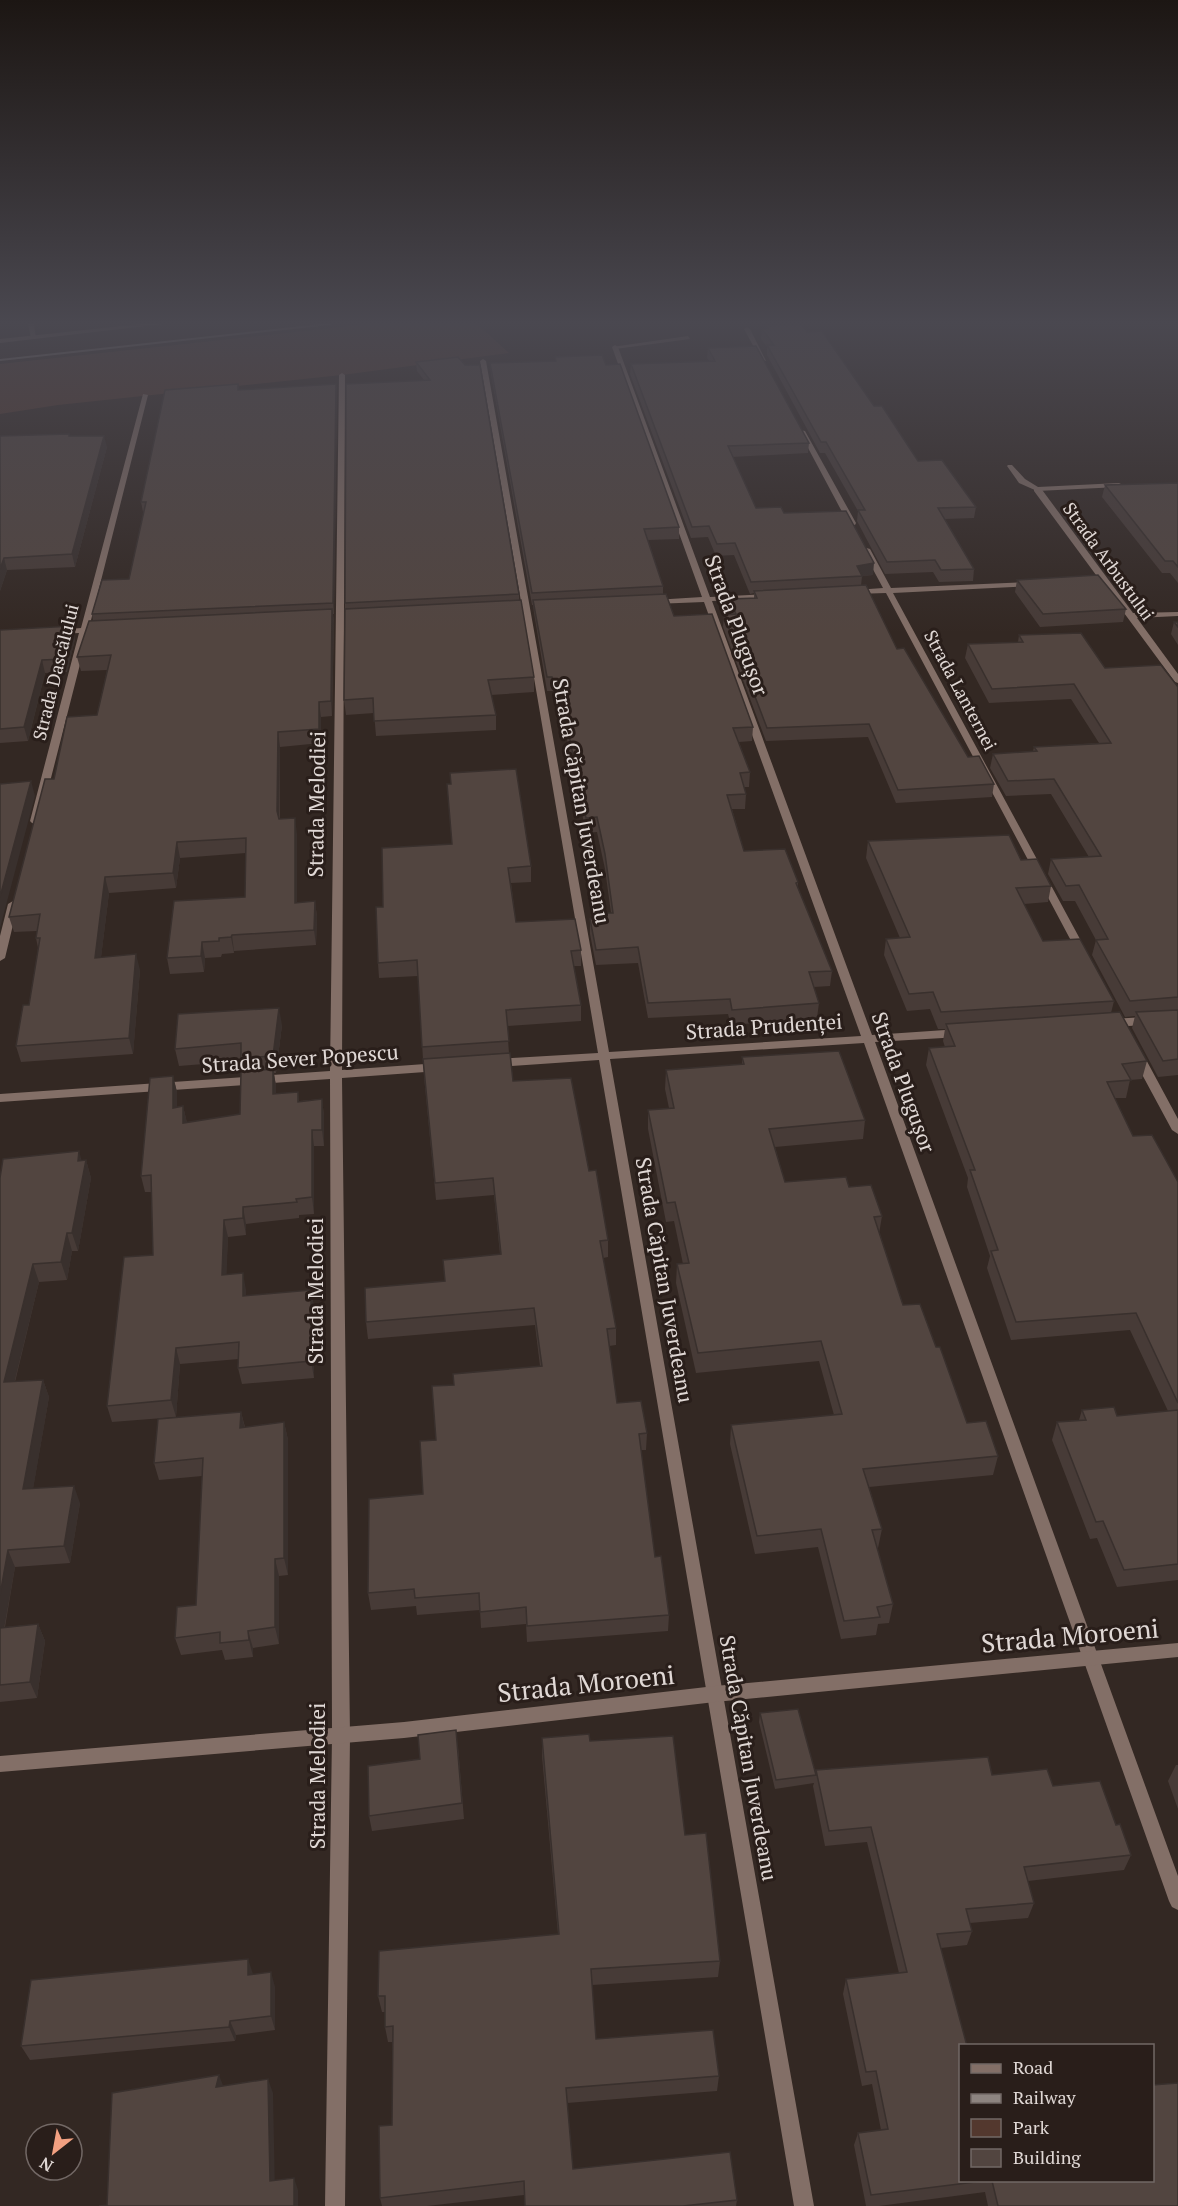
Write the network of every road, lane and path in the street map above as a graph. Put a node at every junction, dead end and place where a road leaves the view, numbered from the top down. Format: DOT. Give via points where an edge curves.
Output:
graph roads {
  1 [pos="137,427"];
  2 [pos="342,427"];
  3 [pos="494,427"];
  4 [pos="644,427"];
  5 [pos="800,427"];
  6 [pos="1010,466"];
  7 [pos="1129,484"];
  8 [pos="1037,489"];
  9 [pos="855,528"];
  10 [pos="861,538"];
  11 [pos="1094,581"];
  12 [pos="1105,581"];
  13 [pos="1037,584"];
  14 [pos="889,591"];
  15 [pos="843,593"];
  16 [pos="775,596"];
  17 [pos="707,599"];
  18 [pos="639,603"];
  19 [pos="537,608"];
  20 [pos="514,609"];
  21 [pos="526,609"];
  22 [pos="1178,614"];
  23 [pos="1131,616"];
  24 [pos="106,630"];
  25 [pos="83,631"];
  26 [pos="47,632"];
  27 [pos="1178,680"];
  28 [pos="31,834"];
  29 [pos="17,890"];
  30 [pos="0,958"];
  31 [pos="1086,959"];
  32 [pos="1178,1018"];
  33 [pos="1095,1024"];
  34 [pos="976,1032"];
  35 [pos="868,1039"];
  36 [pos="1134,1049"];
  37 [pos="603,1056"];
  38 [pos="487,1064"];
  39 [pos="452,1066"];
  40 [pos="336,1075"];
  41 [pos="0,1098"];
  42 [pos="1178,1130"];
  43 [pos="1178,1650"];
  44 [pos="1089,1659"];
  45 [pos="715,1694"];
  46 [pos="341,1736"];
  47 [pos="0,1764"];
  48 [pos="1178,1901"];
  49 [pos="334,2206"];
  50 [pos="804,2206"];
  1 -- 25 [label="street, Strada Dascălului"];
  2 -- 40 [label="street, Strada Melodiei"];
  3 -- 21 [label="street, Strada Căpitan Juverdeanu"];
  4 -- 17 [label="street, Strada Plugușor"];
  5 -- 9 [label="street"];
  6 -- 8 [label="street, Strada Arbustului" via="1022,481"];
  7 -- 8 [label="street"];
  8 -- 12 [label="street, Strada Arbustului"];
  10 -- 14 [label="street, Strada Lanternei"];
  11 -- 12 [label="street"];
  12 -- 23 [label="street, Strada Arbustului"];
  13 -- 14 [label="street"];
  14 -- 15 [label="street"];
  14 -- 31 [label="street, Strada Lanternei"];
  16 -- 17 [label="street"];
  17 -- 18 [label="street"];
  17 -- 35 [label="street, Strada Plugușor"];
  19 -- 21 [label="street"];
  20 -- 21 [label="street"];
  21 -- 37 [label="street, Strada Căpitan Juverdeanu"];
  22 -- 23 [label="street"];
  23 -- 27 [label="street, Strada Arbustului"];
  24 -- 25 [label="street"];
  25 -- 26 [label="street"];
  25 -- 28 [label="street, Strada Dascălului"];
  29 -- 30 [label="street"];
  32 -- 33 [label="street"];
  34 -- 35 [label="street, Strada Prudenței"];
  35 -- 37 [label="street, Strada Prudenței"];
  35 -- 44 [label="street, Strada Plugușor"];
  36 -- 42 [label="street"];
  37 -- 38 [label="street"];
  37 -- 45 [label="street, Strada Căpitan Juverdeanu"];
  39 -- 40 [label="street, Strada Sever Popescu"];
  40 -- 41 [label="street, Strada Sever Popescu"];
  40 -- 46 [label="street, Strada Melodiei"];
  43 -- 44 [label="street, Strada Moroeni"];
  44 -- 45 [label="street, Strada Moroeni"];
  44 -- 48 [label="street, Strada Plugușor"];
  45 -- 46 [label="street, Strada Moroeni"];
  45 -- 50 [label="street, Strada Căpitan Juverdeanu"];
  46 -- 47 [label="street, Strada Moroeni"];
  46 -- 49 [label="street, Strada Melodiei"];
}
